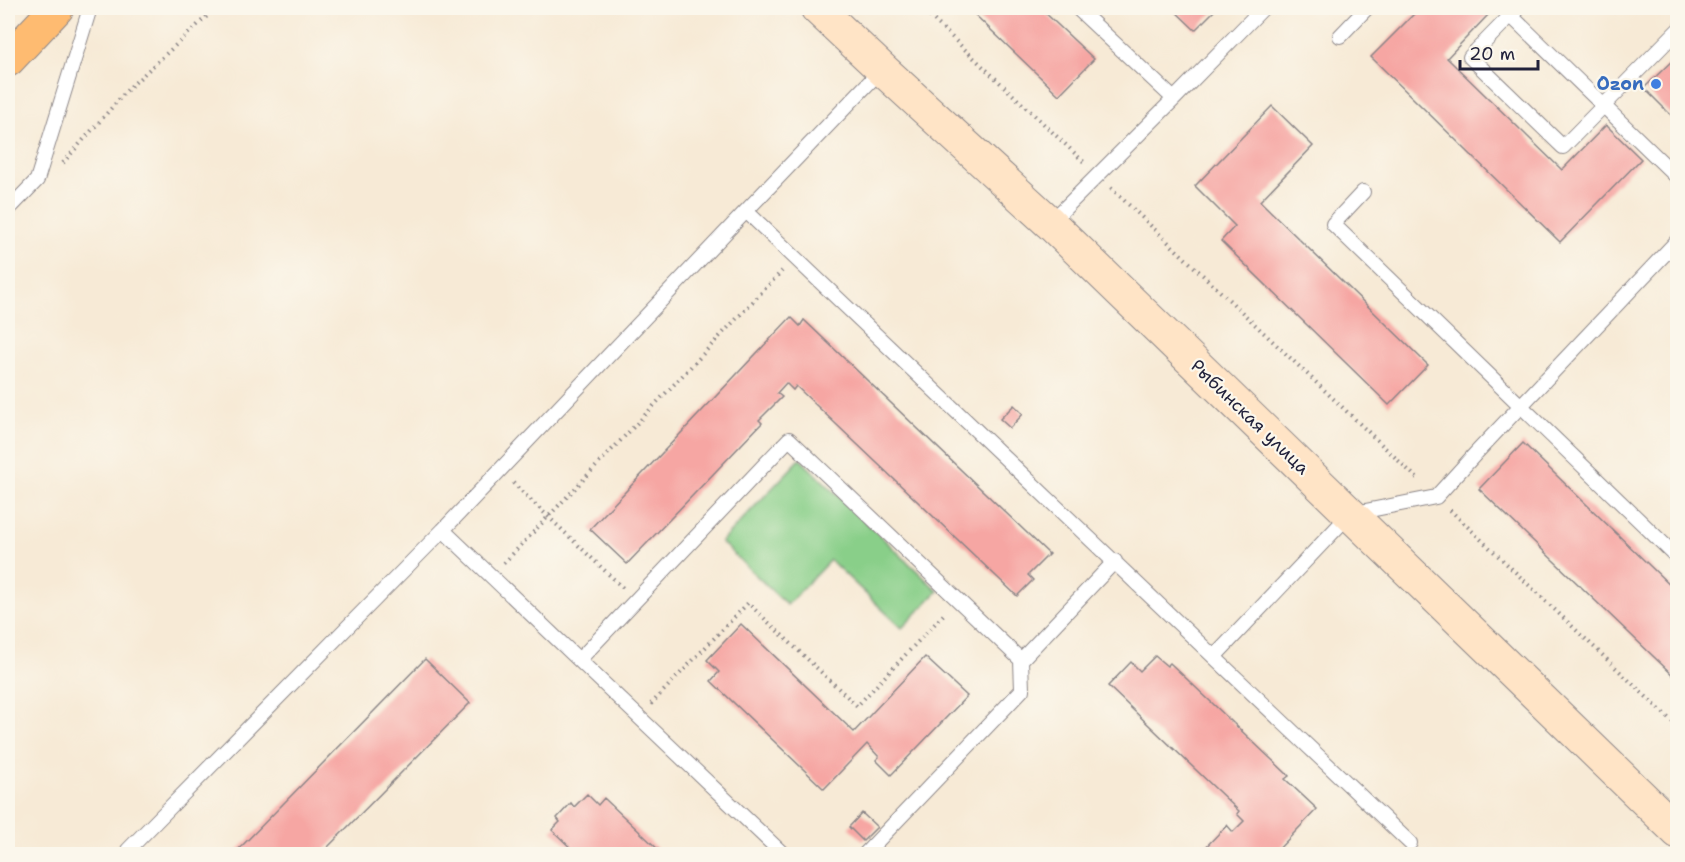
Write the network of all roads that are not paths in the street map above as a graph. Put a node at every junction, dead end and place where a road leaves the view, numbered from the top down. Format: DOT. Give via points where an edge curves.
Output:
graph roads {
  1 [pos="57,8"];
  2 [pos="90,8"];
  3 [pos="817,8"];
  4 [pos="1077,8"];
  5 [pos="1263,8"];
  6 [pos="1367,8"];
  7 [pos="1510,10"];
  8 [pos="1677,30"];
  9 [pos="1340,36"];
  10 [pos="8,60"];
  11 [pos="882,69"];
  12 [pos="1174,99"];
  13 [pos="1604,106"];
  14 [pos="1677,178"];
  15 [pos="1364,192"];
  16 [pos="8,210"];
  17 [pos="746,211"];
  18 [pos="1050,223"];
  19 [pos="1677,240"];
  20 [pos="1521,406"];
  21 [pos="1350,514"];
  22 [pos="443,530"];
  23 [pos="1677,558"];
  24 [pos="1115,561"];
  25 [pos="1214,657"];
  26 [pos="579,660"];
  27 [pos="1021,660"];
  28 [pos="1677,832"];
  29 [pos="1410,843"];
  30 [pos="133,855"];
  31 [pos="783,855"];
  32 [pos="865,855"];
  1 -- 10 [label="main road"];
  2 -- 16 [label="lane" via="37,180"];
  3 -- 11 [label="main road, Рыбинская улица"];
  4 -- 12 [label="lane"];
  5 -- 12 [label="lane"];
  6 -- 9 [label="lane"];
  7 -- 13 [label="lane"];
  7 -- 13 [label="lane" via="1470,57 1563,147"];
  8 -- 13 [label="lane"];
  11 -- 17 [label="lane"];
  11 -- 18 [label="main road, Рыбинская улица"];
  12 -- 18 [label="lane"];
  13 -- 14 [label="lane"];
  15 -- 20 [label="lane" via="1333,224"];
  17 -- 22 [label="lane"];
  17 -- 24 [label="lane"];
  18 -- 21 [label="main road, Рыбинская улица"];
  19 -- 20 [label="lane"];
  20 -- 21 [label="lane" via="1436,496"];
  20 -- 23 [label="lane"];
  21 -- 25 [label="lane"];
  21 -- 28 [label="main road, Рыбинская улица"];
  22 -- 26 [label="lane"];
  22 -- 30 [label="lane" via="128,850"];
  24 -- 25 [label="lane"];
  24 -- 27 [label="lane"];
  25 -- 29 [label="lane"];
  26 -- 27 [label="lane" via="789,439"];
  26 -- 31 [label="lane"];
  27 -- 32 [label="lane" via="1022,690"];
}
